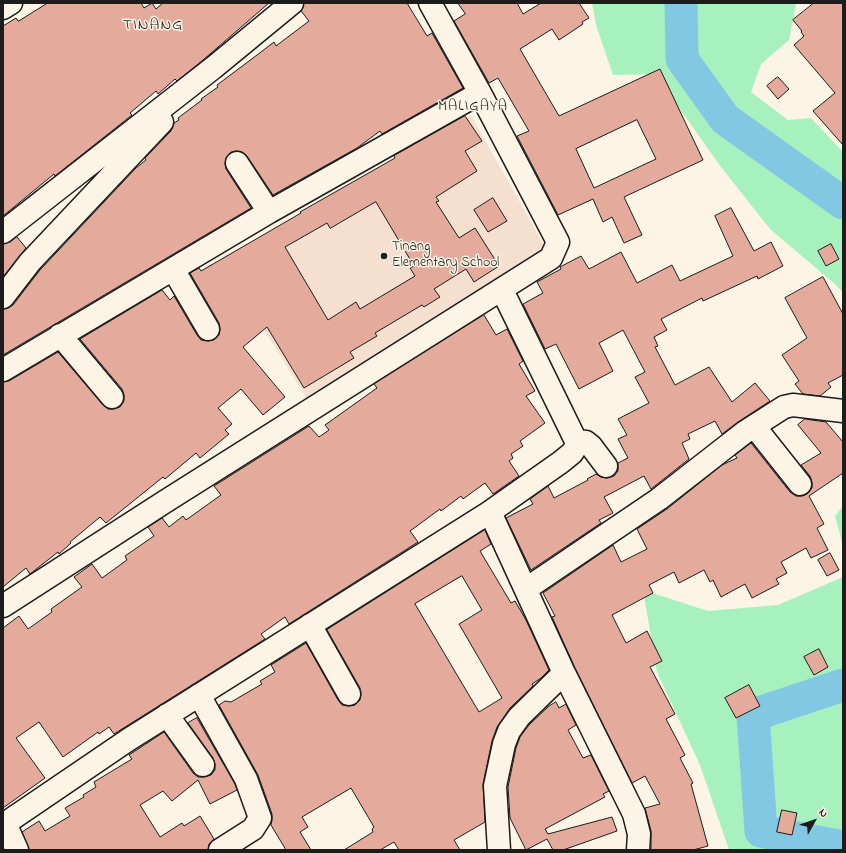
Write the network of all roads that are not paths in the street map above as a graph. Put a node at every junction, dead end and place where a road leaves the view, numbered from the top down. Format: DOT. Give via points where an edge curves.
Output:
graph roads {
  1 [pos="11,3"];
  2 [pos="292,3"];
  3 [pos="430,3"];
  4 [pos="3,8"];
  5 [pos="213,68"];
  6 [pos="480,93"];
  7 [pos="237,163"];
  8 [pos="269,212"];
  9 [pos="3,232"];
  10 [pos="173,269"];
  11 [pos="502,290"];
  12 [pos="3,297"];
  13 [pos="208,329"];
  14 [pos="60,335"];
  15 [pos="3,370"];
  16 [pos="112,396"];
  17 [pos="843,411"];
  18 [pos="754,426"];
  19 [pos="576,441"];
  20 [pos="606,466"];
  21 [pos="800,484"];
  22 [pos="490,512"];
  23 [pos="526,589"];
  24 [pos="3,606"];
  25 [pos="310,625"];
  26 [pos="564,674"];
  27 [pos="349,694"];
  28 [pos="199,695"];
  29 [pos="167,715"];
  30 [pos="203,765"];
  31 [pos="4,824"];
  32 [pos="17,850"];
  33 [pos="220,850"];
  34 [pos="499,850"];
  35 [pos="638,850"];
  1 -- 4 [label="street"];
  2 -- 5 [label="street"];
  3 -- 6 [label="street"];
  5 -- 9 [label="street"];
  5 -- 12 [label="street" via="30,262"];
  6 -- 8 [label="street"];
  6 -- 11 [label="street" via="558,242 550,258"];
  7 -- 8 [label="street"];
  8 -- 10 [label="street"];
  10 -- 13 [label="street"];
  10 -- 14 [label="street"];
  11 -- 19 [label="street"];
  11 -- 24 [label="street"];
  14 -- 15 [label="street"];
  14 -- 16 [label="street"];
  17 -- 18 [label="street" via="793,405 784,407"];
  18 -- 21 [label="street"];
  18 -- 23 [label="street" via="659,499"];
  19 -- 20 [label="street" via="586,442 591,446"];
  19 -- 22 [label="street" via="576,447 561,462"];
  22 -- 23 [label="street"];
  22 -- 25 [label="street"];
  23 -- 26 [label="street"];
  25 -- 27 [label="street"];
  25 -- 28 [label="street"];
  26 -- 34 [label="street" via="518,717 504,744 495,786"];
  26 -- 35 [label="street" via="634,814 639,834"];
  28 -- 29 [label="street"];
  28 -- 33 [label="street" via="246,779 260,818 253,829"];
  29 -- 30 [label="street"];
  29 -- 31 [label="street"];
  31 -- 32 [label="street"];
}
